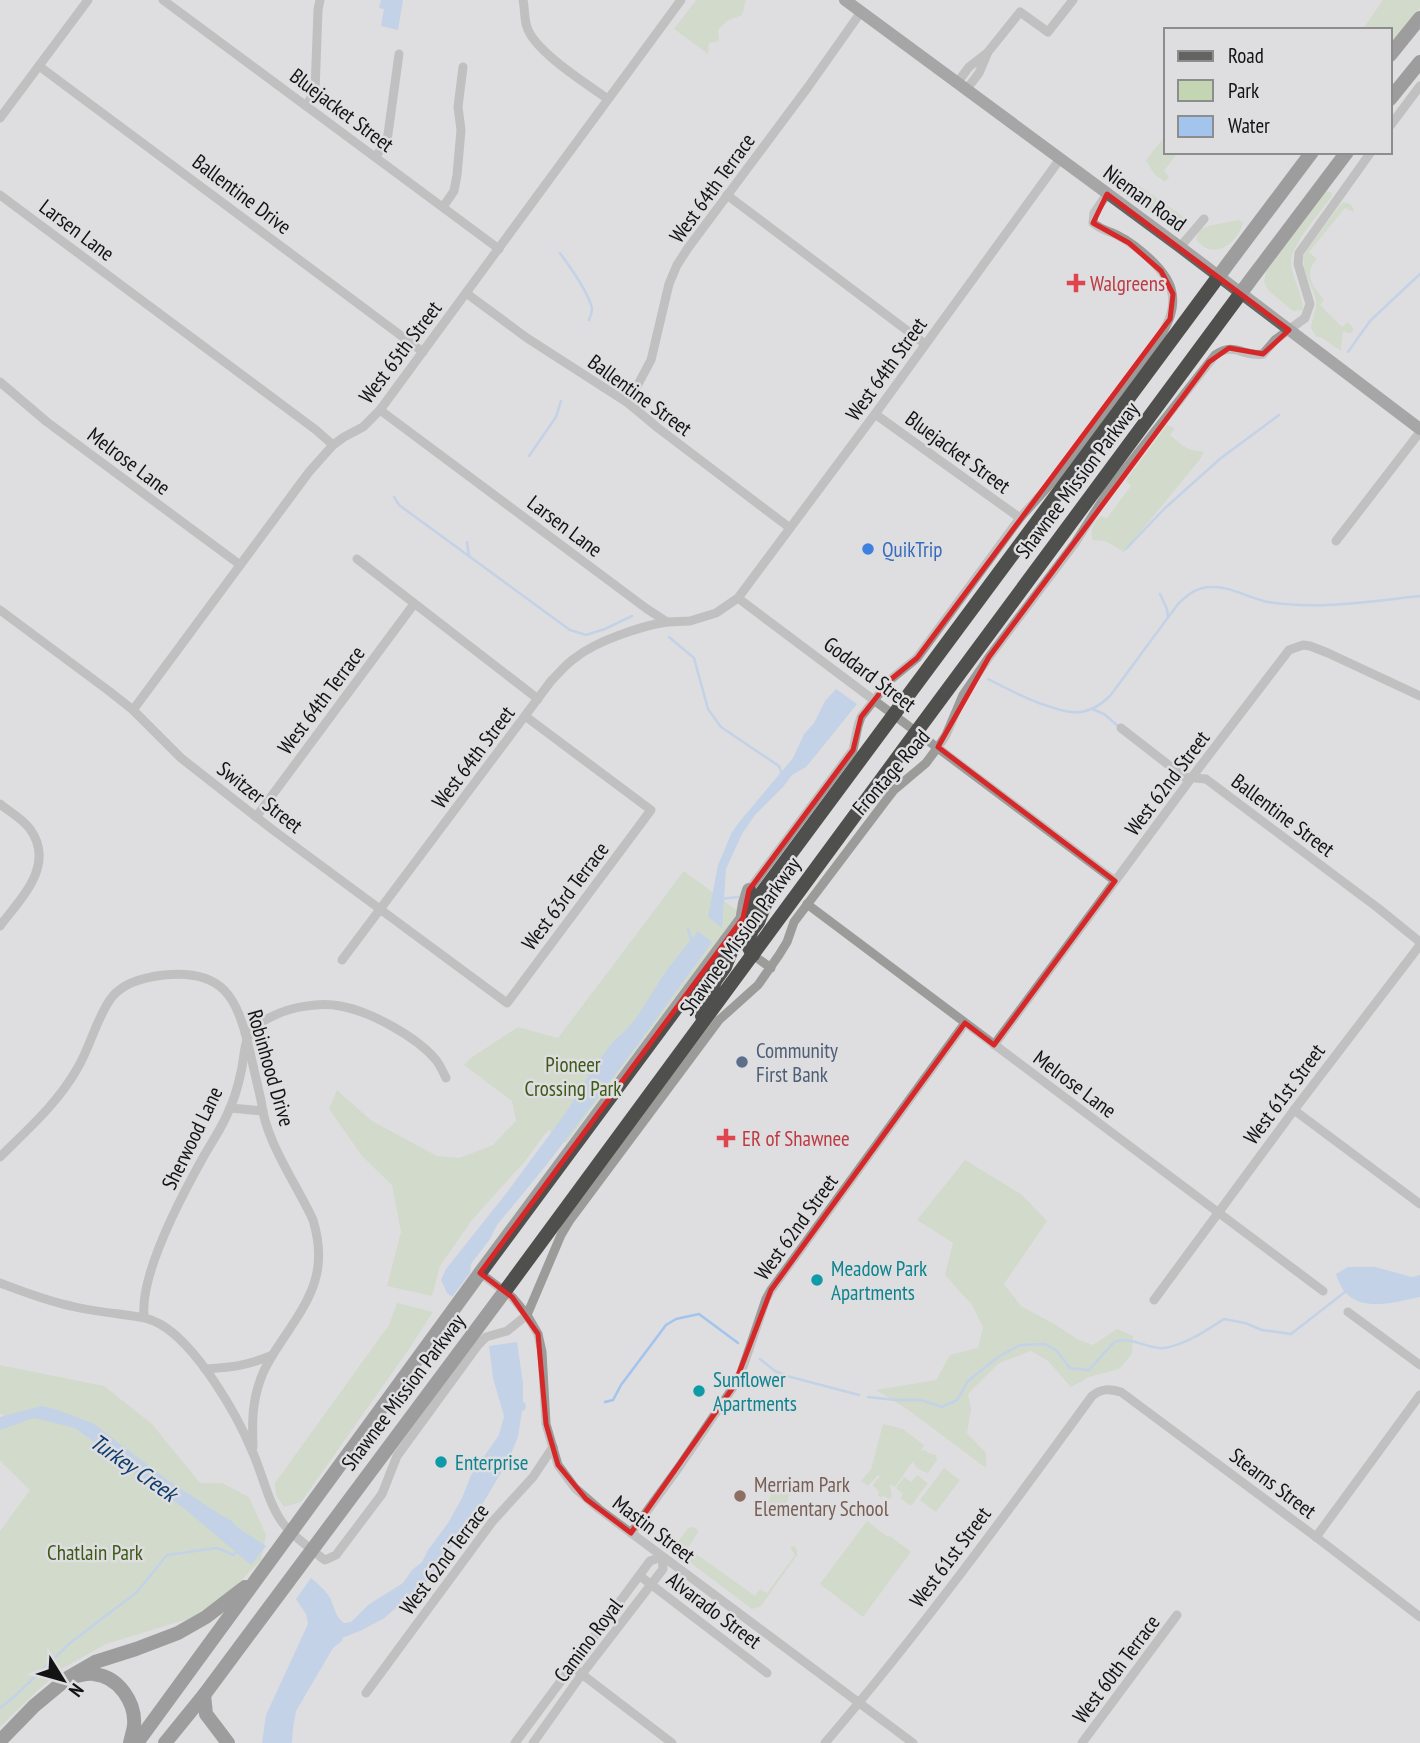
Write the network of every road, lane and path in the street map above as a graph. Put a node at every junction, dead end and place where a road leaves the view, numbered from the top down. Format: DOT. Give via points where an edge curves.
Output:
graph roads {
  1 [pos="88,0"];
  2 [pos="163,0"];
  3 [pos="320,0"];
  4 [pos="523,0"];
  5 [pos="681,0"];
  6 [pos="845,0"];
  7 [pos="1073,0"];
  8 [pos="176,4"];
  9 [pos="861,12"];
  10 [pos="1420,18"];
  11 [pos="1392,53"];
  12 [pos="399,54"];
  13 [pos="1420,62"];
  14 [pos="39,66"];
  15 [pos="463,67"];
  16 [pos="961,86"];
  17 [pos="1420,86"];
  18 [pos="1392,97"];
  19 [pos="608,99"];
  20 [pos="306,106"];
  21 [pos="0,118"];
  22 [pos="1392,123"];
  23 [pos="1311,154"];
  24 [pos="1345,154"];
  25 [pos="1370,154"];
  26 [pos="375,157"];
  27 [pos="1060,159"];
  28 [pos="1326,178"];
  29 [pos="1343,190"];
  30 [pos="1107,194"];
  31 [pos="0,195"];
  32 [pos="727,195"];
  33 [pos="443,207"];
  34 [pos="1204,219"];
  35 [pos="1180,247"];
  36 [pos="499,249"];
  37 [pos="1219,277"];
  38 [pos="467,293"];
  39 [pos="1241,293"];
  40 [pos="1289,330"];
  41 [pos="925,344"];
  42 [pos="423,352"];
  43 [pos="0,382"];
  44 [pos="628,403"];
  45 [pos="380,410"];
  46 [pos="875,414"];
  47 [pos="1420,430"];
  48 [pos="333,445"];
  49 [pos="1020,519"];
  50 [pos="790,528"];
  51 [pos="1336,541"];
  52 [pos="357,559"];
  53 [pos="239,564"];
  54 [pos="738,598"];
  55 [pos="414,604"];
  56 [pos="0,610"];
  57 [pos="667,622"];
  58 [pos="1420,696"];
  59 [pos="538,698"];
  60 [pos="875,699"];
  61 [pos="133,710"];
  62 [pos="895,715"];
  63 [pos="525,716"];
  64 [pos="1121,728"];
  65 [pos="917,731"];
  66 [pos="938,747"];
  67 [pos="1192,778"];
  68 [pos="0,804"];
  69 [pos="256,817"];
  70 [pos="777,873"];
  71 [pos="1115,881"];
  72 [pos="749,890"];
  73 [pos="807,904"];
  74 [pos="380,909"];
  75 [pos="743,918"];
  76 [pos="0,926"];
  77 [pos="726,941"];
  78 [pos="1420,943"];
  79 [pos="753,955"];
  80 [pos="342,960"];
  81 [pos="771,968"];
  82 [pos="506,1003"];
  83 [pos="965,1023"];
  84 [pos="696,1033"];
  85 [pos="247,1041"];
  86 [pos="994,1045"];
  87 [pos="446,1078"];
  88 [pos="230,1108"];
  89 [pos="1294,1110"];
  90 [pos="262,1111"];
  91 [pos="0,1157"];
  92 [pos="1420,1204"];
  93 [pos="1218,1212"];
  94 [pos="480,1273"];
  95 [pos="0,1283"];
  96 [pos="1323,1291"];
  97 [pos="505,1292"];
  98 [pos="1154,1300"];
  99 [pos="1348,1312"];
  100 [pos="527,1315"];
  101 [pos="144,1316"];
  102 [pos="272,1355"];
  103 [pos="1420,1365"];
  104 [pos="205,1369"];
  105 [pos="1100,1390"];
  106 [pos="1420,1395"];
  107 [pos="553,1447"];
  108 [pos="253,1453"];
  109 [pos="291,1531"];
  110 [pos="631,1533"];
  111 [pos="1316,1537"];
  112 [pos="312,1550"];
  113 [pos="662,1557"];
  114 [pos="640,1576"];
  115 [pos="257,1578"];
  116 [pos="652,1585"];
  117 [pos="1177,1615"];
  118 [pos="1420,1617"];
  119 [pos="572,1667"];
  120 [pos="767,1673"];
  121 [pos="582,1674"];
  122 [pos="69,1677"];
  123 [pos="366,1693"];
  124 [pos="204,1695"];
  125 [pos="859,1703"];
  126 [pos="0,1741"];
  127 [pos="130,1743"];
  128 [pos="137,1743"];
  129 [pos="164,1743"];
  130 [pos="228,1743"];
  131 [pos="515,1743"];
  132 [pos="533,1743"];
  133 [pos="672,1743"];
  134 [pos="825,1743"];
  135 [pos="913,1743"];
  136 [pos="1082,1743"];
  1 -- 14 [label="street"];
  2 -- 8 [label="street, Bluejacket Street"];
  3 -- 20 [label="street" via="315,91"];
  4 -- 19 [label="street" via="534,42"];
  5 -- 19 [label="street, West 65th Street"];
  6 -- 9 [label="main road, Nieman Road"];
  7 -- 16 [label="street" via="1048,32 1020,12 988,52 979,74"];
  8 -- 20 [label="street, Bluejacket Street"];
  9 -- 16 [label="main road, Nieman Road"];
  9 -- 32 [label="street, West 64th Terrace"];
  10 -- 11 [label="highway"];
  12 -- 26 [label="street" via="386,143"];
  13 -- 18 [label="highway"];
  14 -- 21 [label="street"];
  14 -- 42 [label="street, Ballentine Drive"];
  15 -- 33 [label="street" via="457,175 454,191"];
  16 -- 27 [label="main road, Nieman Road"];
  17 -- 22 [label="street"];
  19 -- 36 [label="street, West 65th Street"];
  20 -- 26 [label="street, Bluejacket Street"];
  23 -- 37 [label="highway, Shawnee Mission Parkway"];
  24 -- 28 [label="highway, Shawnee Mission Parkway"];
  25 -- 29 [label="street, Frontage Road"];
  26 -- 33 [label="street, Bluejacket Street"];
  27 -- 30 [label="main road, Nieman Road"];
  27 -- 41 [label="street, West 64th Street"];
  28 -- 29 [label="street"];
  28 -- 39 [label="highway, Shawnee Mission Parkway"];
  29 -- 40 [label="street, Frontage Road" via="1299,253 1310,304 1305,318"];
  30 -- 35 [label="main road, Nieman Road"];
  30 -- 49 [label="street, Frontage Road" via="1093,223 1129,243 1161,271 1173,294 1170,319 1054,480"];
  31 -- 48 [label="street, Larsen Lane"];
  32 -- 41 [label="street"];
  32 -- 44 [label="street, West 64th Terrace" via="677,265 664,299 651,360"];
  33 -- 36 [label="street, Bluejacket Street"];
  34 -- 35 [label="street"];
  35 -- 37 [label="main road, Nieman Road"];
  36 -- 38 [label="street, West 65th Street"];
  37 -- 39 [label="main road, Nieman Road"];
  37 -- 62 [label="highway, Shawnee Mission Parkway"];
  38 -- 42 [label="street, West 65th Street"];
  38 -- 44 [label="street, Ballentine Street"];
  39 -- 40 [label="main road, Nieman Road"];
  39 -- 65 [label="highway, Shawnee Mission Parkway"];
  40 -- 47 [label="main road, Nieman Road"];
  40 -- 66 [label="street, Frontage Road" via="1263,354 1230,348 1215,355 1111,487 989,657 963,695"];
  41 -- 46 [label="street, West 64th Street"];
  42 -- 45 [label="street, West 65th Street"];
  43 -- 53 [label="street, Melrose Lane"];
  44 -- 50 [label="street, Ballentine Street"];
  45 -- 48 [label="street, West 65th Street"];
  45 -- 57 [label="street, Larsen Lane"];
  46 -- 49 [label="street, Bluejacket Street"];
  46 -- 50 [label="street, West 64th Street"];
  47 -- 51 [label="street"];
  48 -- 53 [label="street, West 65th Street"];
  49 -- 60 [label="street, Frontage Road" via="917,657"];
  50 -- 54 [label="street, West 64th Street"];
  52 -- 55 [label="street"];
  53 -- 61 [label="street, West 65th Street"];
  54 -- 57 [label="street" via="705,617"];
  54 -- 60 [label="street, Goddard Street"];
  55 -- 59 [label="street"];
  55 -- 69 [label="street, West 64th Terrace"];
  56 -- 61 [label="street, Switzer Street"];
  57 -- 59 [label="street, West 64th Street" via="586,650"];
  58 -- 67 [label="street, West 62nd Street" via="1328,653 1310,646 1296,647 1289,650"];
  59 -- 63 [label="street, West 64th Street"];
  60 -- 62 [label="street, Goddard Street"];
  60 -- 72 [label="street, Frontage Road" via="861,718 853,750"];
  61 -- 69 [label="street, Switzer Street" via="181,758"];
  62 -- 65 [label="street, Goddard Street"];
  62 -- 70 [label="highway, Shawnee Mission Parkway"];
  63 -- 74 [label="street, West 64th Street"];
  63 -- 82 [label="street, West 63rd Terrace" via="651,810"];
  64 -- 67 [label="street, Ballentine Street" via="1184,777"];
  65 -- 66 [label="street, Goddard Street"];
  65 -- 79 [label="highway, Shawnee Mission Parkway"];
  66 -- 71 [label="street, Goddard Street"];
  66 -- 73 [label="street, Frontage Road" via="894,790"];
  67 -- 71 [label="street, West 62nd Street"];
  67 -- 78 [label="street, Ballentine Street" via="1206,779"];
  68 -- 76 [label="street" via="24,822 40,852 36,877"];
  69 -- 74 [label="street, Switzer Street"];
  70 -- 75 [label="highway, Shawnee Mission Parkway"];
  70 -- 79 [label="highway" via="747,944"];
  71 -- 86 [label="street, West 62nd Street"];
  72 -- 75 [label="highway"];
  73 -- 81 [label="street, Frontage Road"];
  73 -- 83 [label="street, Melrose Lane"];
  74 -- 80 [label="street, West 64th Street"];
  74 -- 82 [label="street, Switzer Street"];
  75 -- 77 [label="highway, Shawnee Mission Parkway"];
  77 -- 84 [label="highway" via="731,952"];
  77 -- 94 [label="highway, Shawnee Mission Parkway"];
  78 -- 89 [label="street, West 61st Street"];
  79 -- 81 [label="street"];
  79 -- 84 [label="highway, Shawnee Mission Parkway"];
  81 -- 100 [label="street, Frontage Road" via="719,1020 570,1220"];
  83 -- 86 [label="street, Melrose Lane"];
  83 -- 110 [label="street, West 62nd Street" via="771,1290 734,1387"];
  84 -- 97 [label="highway, Shawnee Mission Parkway"];
  85 -- 87 [label="street" via="262,1021 285,1010 340,1005 400,1031 438,1062"];
  85 -- 88 [label="street, Sherwood Lane"];
  85 -- 90 [label="street, Robinhood Drive"];
  85 -- 91 [label="street, Robinhood Drive" via="234,1003 217,983 188,974 134,981 112,997 61,1094"];
  86 -- 93 [label="street, Melrose Lane"];
  88 -- 90 [label="street"];
  88 -- 101 [label="street, Sherwood Lane" via="161,1244 146,1284"];
  89 -- 92 [label="street"];
  89 -- 93 [label="street, West 61st Street"];
  90 -- 102 [label="street, Robinhood Drive" via="313,1220 320,1255 307,1304"];
  93 -- 96 [label="street, Melrose Lane"];
  93 -- 98 [label="street, West 61st Street"];
  94 -- 97 [label="street, Mastin Street"];
  94 -- 109 [label="highway, Shawnee Mission Parkway"];
  95 -- 101 [label="street, Robinhood Drive" via="72,1306"];
  97 -- 100 [label="street, Mastin Street"];
  97 -- 112 [label="highway, Shawnee Mission Parkway"];
  99 -- 103 [label="street"];
  100 -- 107 [label="street, Mastin Street" via="542,1352 546,1424"];
  100 -- 112 [label="street" via="478,1345 397,1456 382,1494 336,1555 325,1560"];
  101 -- 104 [label="street, Robinhood Drive" via="175,1334"];
  102 -- 104 [label="street" via="236,1367"];
  102 -- 108 [label="street, Robinhood Drive" via="252,1412"];
  104 -- 108 [label="street, Robinhood Drive"];
  105 -- 111 [label="street, Stearns Street" via="1121,1392"];
  105 -- 125 [label="street, West 61st Street"];
  106 -- 111 [label="street"];
  107 -- 110 [label="street, Mastin Street" via="558,1465 575,1489"];
  107 -- 123 [label="street, West 62nd Terrace"];
  108 -- 109 [label="street, Robinhood Drive" via="275,1511"];
  109 -- 112 [label="street, Robinhood Drive"];
  109 -- 115 [label="highway, Shawnee Mission Parkway"];
  110 -- 113 [label="street, Mastin Street"];
  111 -- 118 [label="street, Stearns Street"];
  112 -- 124 [label="highway, Shawnee Mission Parkway"];
  113 -- 114 [label="street" via="650,1561"];
  113 -- 116 [label="street, Camino Royal" via="663,1569"];
  113 -- 125 [label="street, Mastin Street"];
  114 -- 116 [label="street, Alvarado Street"];
  114 -- 119 [label="street"];
  115 -- 122 [label="highway" via="178,1633 95,1662"];
  115 -- 128 [label="highway, Shawnee Mission Parkway"];
  116 -- 120 [label="street, Alvarado Street"];
  116 -- 121 [label="street, Camino Royal"];
  117 -- 136 [label="street, West 60th Terrace"];
  119 -- 121 [label="street"];
  119 -- 131 [label="street"];
  121 -- 132 [label="street, Camino Royal"];
  121 -- 133 [label="street"];
  122 -- 126 [label="highway"];
  122 -- 127 [label="highway" via="92,1673 120,1687 132,1710"];
  124 -- 129 [label="highway, Shawnee Mission Parkway"];
  124 -- 130 [label="highway" via="206,1714"];
  125 -- 134 [label="street, West 61st Street"];
  125 -- 135 [label="street, Mastin Street"];
}
